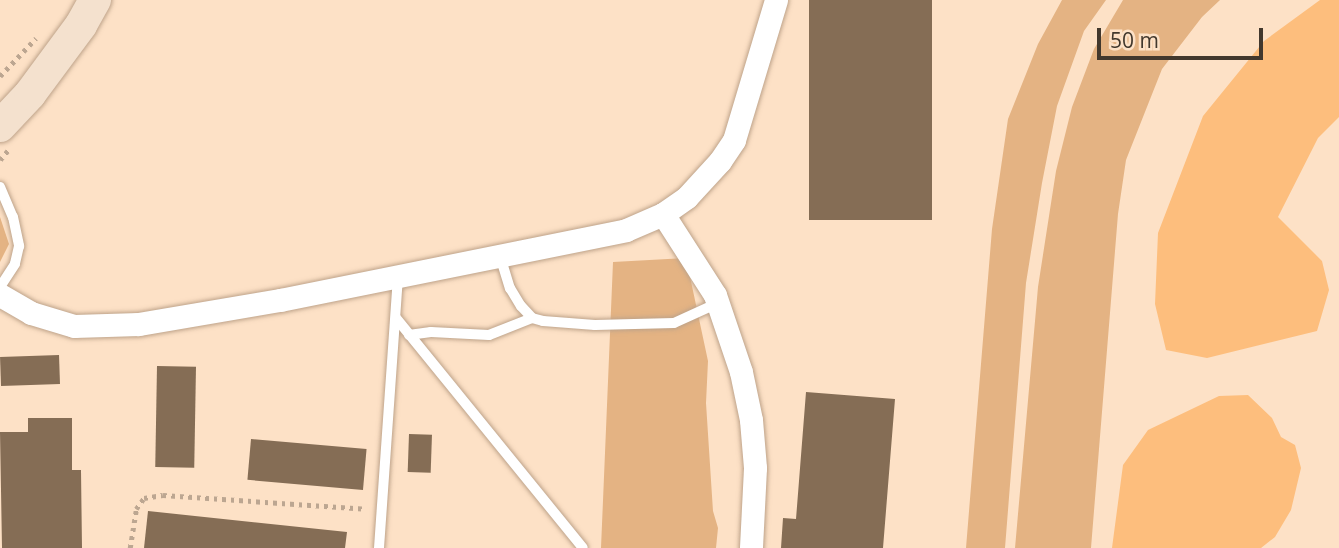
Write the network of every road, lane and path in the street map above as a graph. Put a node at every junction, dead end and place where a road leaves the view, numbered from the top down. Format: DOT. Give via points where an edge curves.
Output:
graph roads {
  1 [pos="95,0"];
  2 [pos="776,0"];
  3 [pos="43,31"];
  4 [pos="0,76"];
  5 [pos="0,127"];
  6 [pos="0,187"];
  7 [pos="663,214"];
  8 [pos="500,256"];
  9 [pos="398,275"];
  10 [pos="0,287"];
  11 [pos="0,295"];
  12 [pos="718,303"];
  13 [pos="396,318"];
  14 [pos="532,318"];
  15 [pos="409,335"];
  16 [pos="382,510"];
  17 [pos="130,548"];
  18 [pos="379,548"];
  19 [pos="583,548"];
  20 [pos="751,548"];
  1 -- 5 [label="main road" via="30,94"];
  2 -- 7 [label="street" via="734,140 706,180"];
  3 -- 4 [label="path"];
  6 -- 10 [label="lane" via="19,246 15,264"];
  7 -- 8 [label="street" via="626,230"];
  7 -- 12 [label="street"];
  8 -- 9 [label="street"];
  8 -- 14 [label="lane" via="510,288"];
  9 -- 11 [label="street" via="178,318 100,327 49,321"];
  9 -- 13 [label="lane"];
  12 -- 14 [label="lane" via="686,319 660,324 595,325"];
  12 -- 20 [label="street" via="751,420 755,468"];
  13 -- 15 [label="lane"];
  13 -- 16 [label="lane"];
  14 -- 15 [label="lane" via="489,335"];
  15 -- 19 [label="lane"];
  16 -- 17 [label="path" via="163,495 144,499 136,509"];
  16 -- 18 [label="lane"];
}
